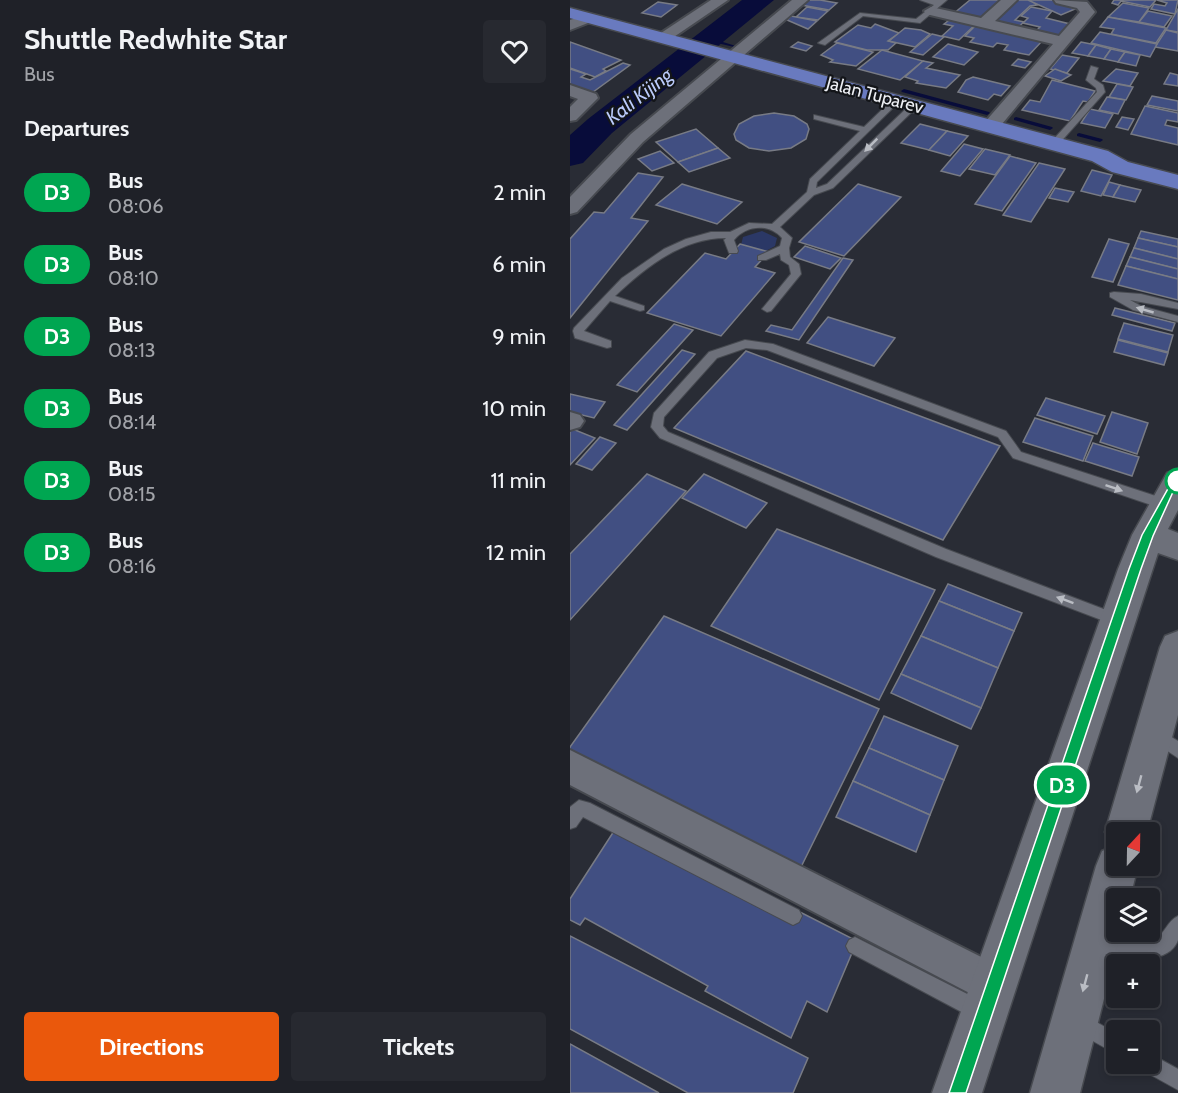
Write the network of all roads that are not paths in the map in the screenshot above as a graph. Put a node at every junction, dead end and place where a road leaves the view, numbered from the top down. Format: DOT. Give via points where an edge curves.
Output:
graph roads {
  1 [pos="721,0"];
  2 [pos="801,0"];
  3 [pos="1010,0"];
  4 [pos="1061,0"];
  5 [pos="934,4"];
  6 [pos="570,13"];
  7 [pos="588,18"];
  8 [pos="984,23"];
  9 [pos="570,25"];
  10 [pos="666,39"];
  11 [pos="1061,41"];
  12 [pos="822,43"];
  13 [pos="729,56"];
  14 [pos="1094,68"];
  15 [pos="570,90"];
  16 [pos="905,103"];
  17 [pos="570,116"];
  18 [pos="817,117"];
  19 [pos="991,126"];
  20 [pos="865,130"];
  21 [pos="1054,144"];
  22 [pos="1100,156"];
  23 [pos="1178,169"];
  24 [pos="1178,182"];
  25 [pos="811,193"];
  26 [pos="570,208"];
  27 [pos="774,227"];
  28 [pos="732,235"];
  29 [pos="784,248"];
  30 [pos="733,251"];
  31 [pos="762,258"];
  32 [pos="609,298"];
  33 [pos="1178,306"];
  34 [pos="640,308"];
  35 [pos="767,309"];
  36 [pos="1178,319"];
  37 [pos="607,344"];
  38 [pos="1167,517"];
  39 [pos="1118,620"];
  40 [pos="1178,647"];
  41 [pos="1165,741"];
  42 [pos="570,767"];
  43 [pos="570,821"];
  44 [pos="1130,822"];
  45 [pos="1114,876"];
  46 [pos="793,916"];
  47 [pos="1178,925"];
  48 [pos="1095,945"];
  49 [pos="855,946"];
  50 [pos="988,998"];
  51 [pos="1075,1020"];
  52 [pos="1106,1038"];
  53 [pos="1160,1069"];
  54 [pos="1178,1080"];
  55 [pos="957,1093"];
  56 [pos="1055,1093"];
  1 -- 10 [label="street"];
  2 -- 13 [label="street"];
  3 -- 8 [label="street"];
  4 -- 11 [label="street" via="1082,5 1088,12"];
  5 -- 8 [label="street"];
  5 -- 12 [label="lane" via="921,19 911,22 862,14"];
  6 -- 7 [label="main road, Jalan Tuparev"];
  7 -- 9 [label="street"];
  7 -- 10 [label="main road, Jalan Tuparev"];
  8 -- 11 [label="street"];
  10 -- 13 [label="main road, Jalan Tuparev"];
  11 -- 19 [label="street"];
  13 -- 16 [label="main road, Jalan Tuparev"];
  13 -- 26 [label="street" via="637,138"];
  14 -- 21 [label="lane" via="1090,80 1101,92"];
  15 -- 17 [label="street" via="590,99"];
  16 -- 19 [label="main road, Jalan Tuparev"];
  16 -- 20 [label="lane"];
  16 -- 25 [label="lane, one-way" via="830,186"];
  18 -- 20 [label="lane"];
  19 -- 21 [label="main road, Jalan Tuparev"];
  20 -- 25 [label="lane" via="813,181"];
  21 -- 22 [label="main road, Jalan Tuparev"];
  22 -- 23 [label="main road"];
  22 -- 24 [label="main road, Jalan Tuparev" via="1120,167"];
  25 -- 27 [label="lane"];
  27 -- 28 [label="lane" via="751,226"];
  27 -- 29 [label="lane" via="787,238"];
  28 -- 30 [label="lane" via="729,246"];
  28 -- 32 [label="lane" via="695,238 668,249"];
  29 -- 31 [label="lane"];
  29 -- 35 [label="lane" via="785,258 794,264 796,274"];
  32 -- 34 [label="lane"];
  32 -- 37 [label="lane" via="578,331 579,335"];
  36 -- 33 [label="lane, one-way" via="1137,308 1114,295"];
  38 -- 39 [label="main road"];
  39 -- 38 [label="lane, one-way" via="1011,580 664,435 657,427 658,416 713,355 745,344 769,347 1002,434 1017,456 1062,471"];
  39 -- 50 [label="main road"];
  40 -- 41 [label="main road"];
  41 -- 44 [label="main road, one-way"];
  42 -- 50 [label="street"];
  43 -- 46 [label="lane" via="579,808 584,809"];
  45 -- 48 [label="main road"];
  47 -- 48 [label="lane" via="1162,946 1148,950"];
  48 -- 51 [label="main road, one-way"];
  49 -- 50 [label="lane"];
  50 -- 55 [label="main road"];
  51 -- 52 [label="lane"];
  51 -- 56 [label="main road"];
  53 -- 54 [label="lane"];
}
